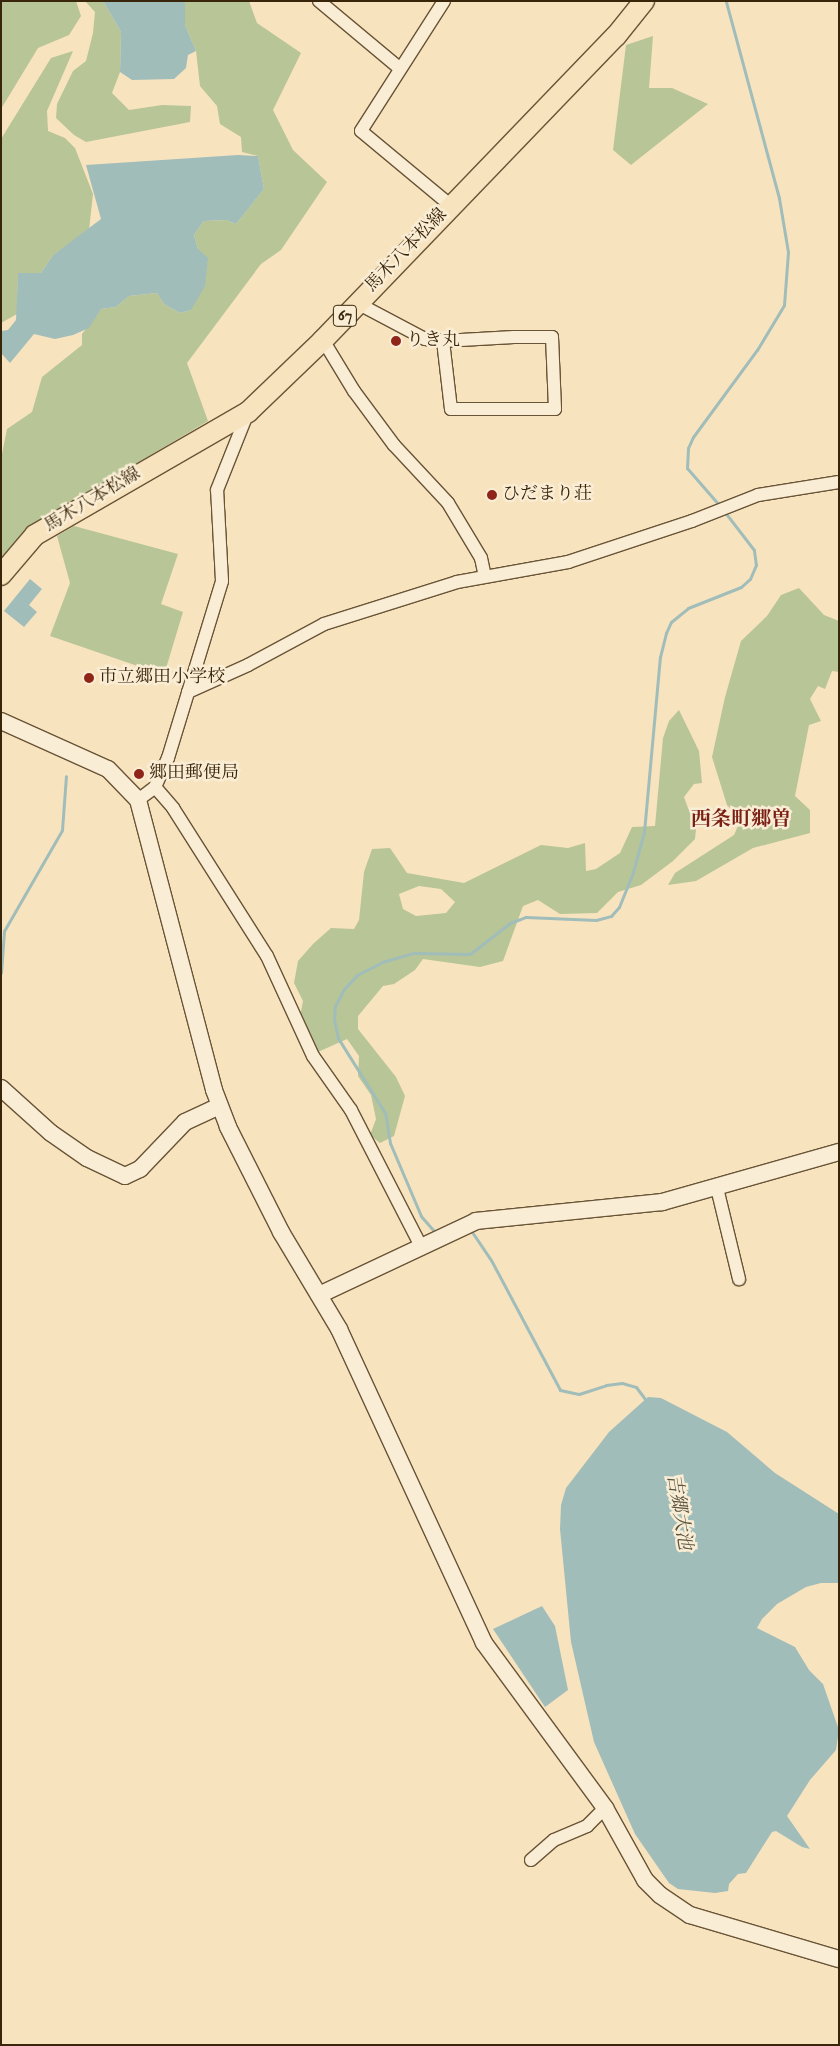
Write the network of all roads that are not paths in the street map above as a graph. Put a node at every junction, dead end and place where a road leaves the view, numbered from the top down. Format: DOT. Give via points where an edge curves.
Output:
graph roads {
  1 [pos="320,1"];
  2 [pos="444,1"];
  3 [pos="644,1"];
  4 [pos="399,68"];
  5 [pos="450,205"];
  6 [pos="357,303"];
  7 [pos="323,340"];
  8 [pos="443,341"];
  9 [pos="248,412"];
  10 [pos="839,482"];
  11 [pos="1,575"];
  12 [pos="486,577"];
  13 [pos="188,692"];
  14 [pos="1,721"];
  15 [pos="155,787"];
  16 [pos="138,800"];
  17 [pos="1,1088"];
  18 [pos="220,1106"];
  19 [pos="839,1152"];
  20 [pos="717,1188"];
  21 [pos="421,1246"];
  22 [pos="739,1279"];
  23 [pos="319,1295"];
  24 [pos="605,1808"];
  25 [pos="531,1860"];
  26 [pos="839,1959"];
  1 -- 4 [label="street"];
  2 -- 4 [label="street"];
  3 -- 5 [label="main road, 馬木八本松線 / 67" via="616,36"];
  4 -- 5 [label="street" via="362,131"];
  5 -- 6 [label="main road, 馬木八本松線 / 67"];
  6 -- 7 [label="main road, 馬木八本松線 / 67"];
  6 -- 8 [label="street" via="425,338"];
  7 -- 9 [label="main road, 馬木八本松線 / 67"];
  7 -- 12 [label="street" via="354,391 394,446 448,503 481,558"];
  8 -- 8 [label="street" via="451,409 556,409 552,338"];
  9 -- 11 [label="main road, 馬木八本松線 / 67" via="35,535"];
  9 -- 13 [label="street" via="217,490 222,581"];
  10 -- 12 [label="street" via="758,495 568,562"];
  12 -- 13 [label="street" via="457,582 324,624 248,666"];
  13 -- 15 [label="street"];
  14 -- 16 [label="street" via="108,769"];
  15 -- 16 [label="street"];
  15 -- 21 [label="street" via="178,816 267,956 313,1056 351,1110"];
  16 -- 18 [label="street" via="156,877"];
  17 -- 18 [label="street" via="22,1109 79,1153 125,1176 140,1170 184,1122"];
  18 -- 23 [label="street" via="259,1190"];
  19 -- 20 [label="street"];
  20 -- 21 [label="street" via="662,1202 476,1221"];
  20 -- 22 [label="street"];
  21 -- 23 [label="street"];
  23 -- 24 [label="street" via="360,1374 470,1618 484,1643"];
  24 -- 25 [label="street" via="587,1826 554,1840"];
  24 -- 26 [label="street" via="645,1880 673,1906 690,1915"];
}
